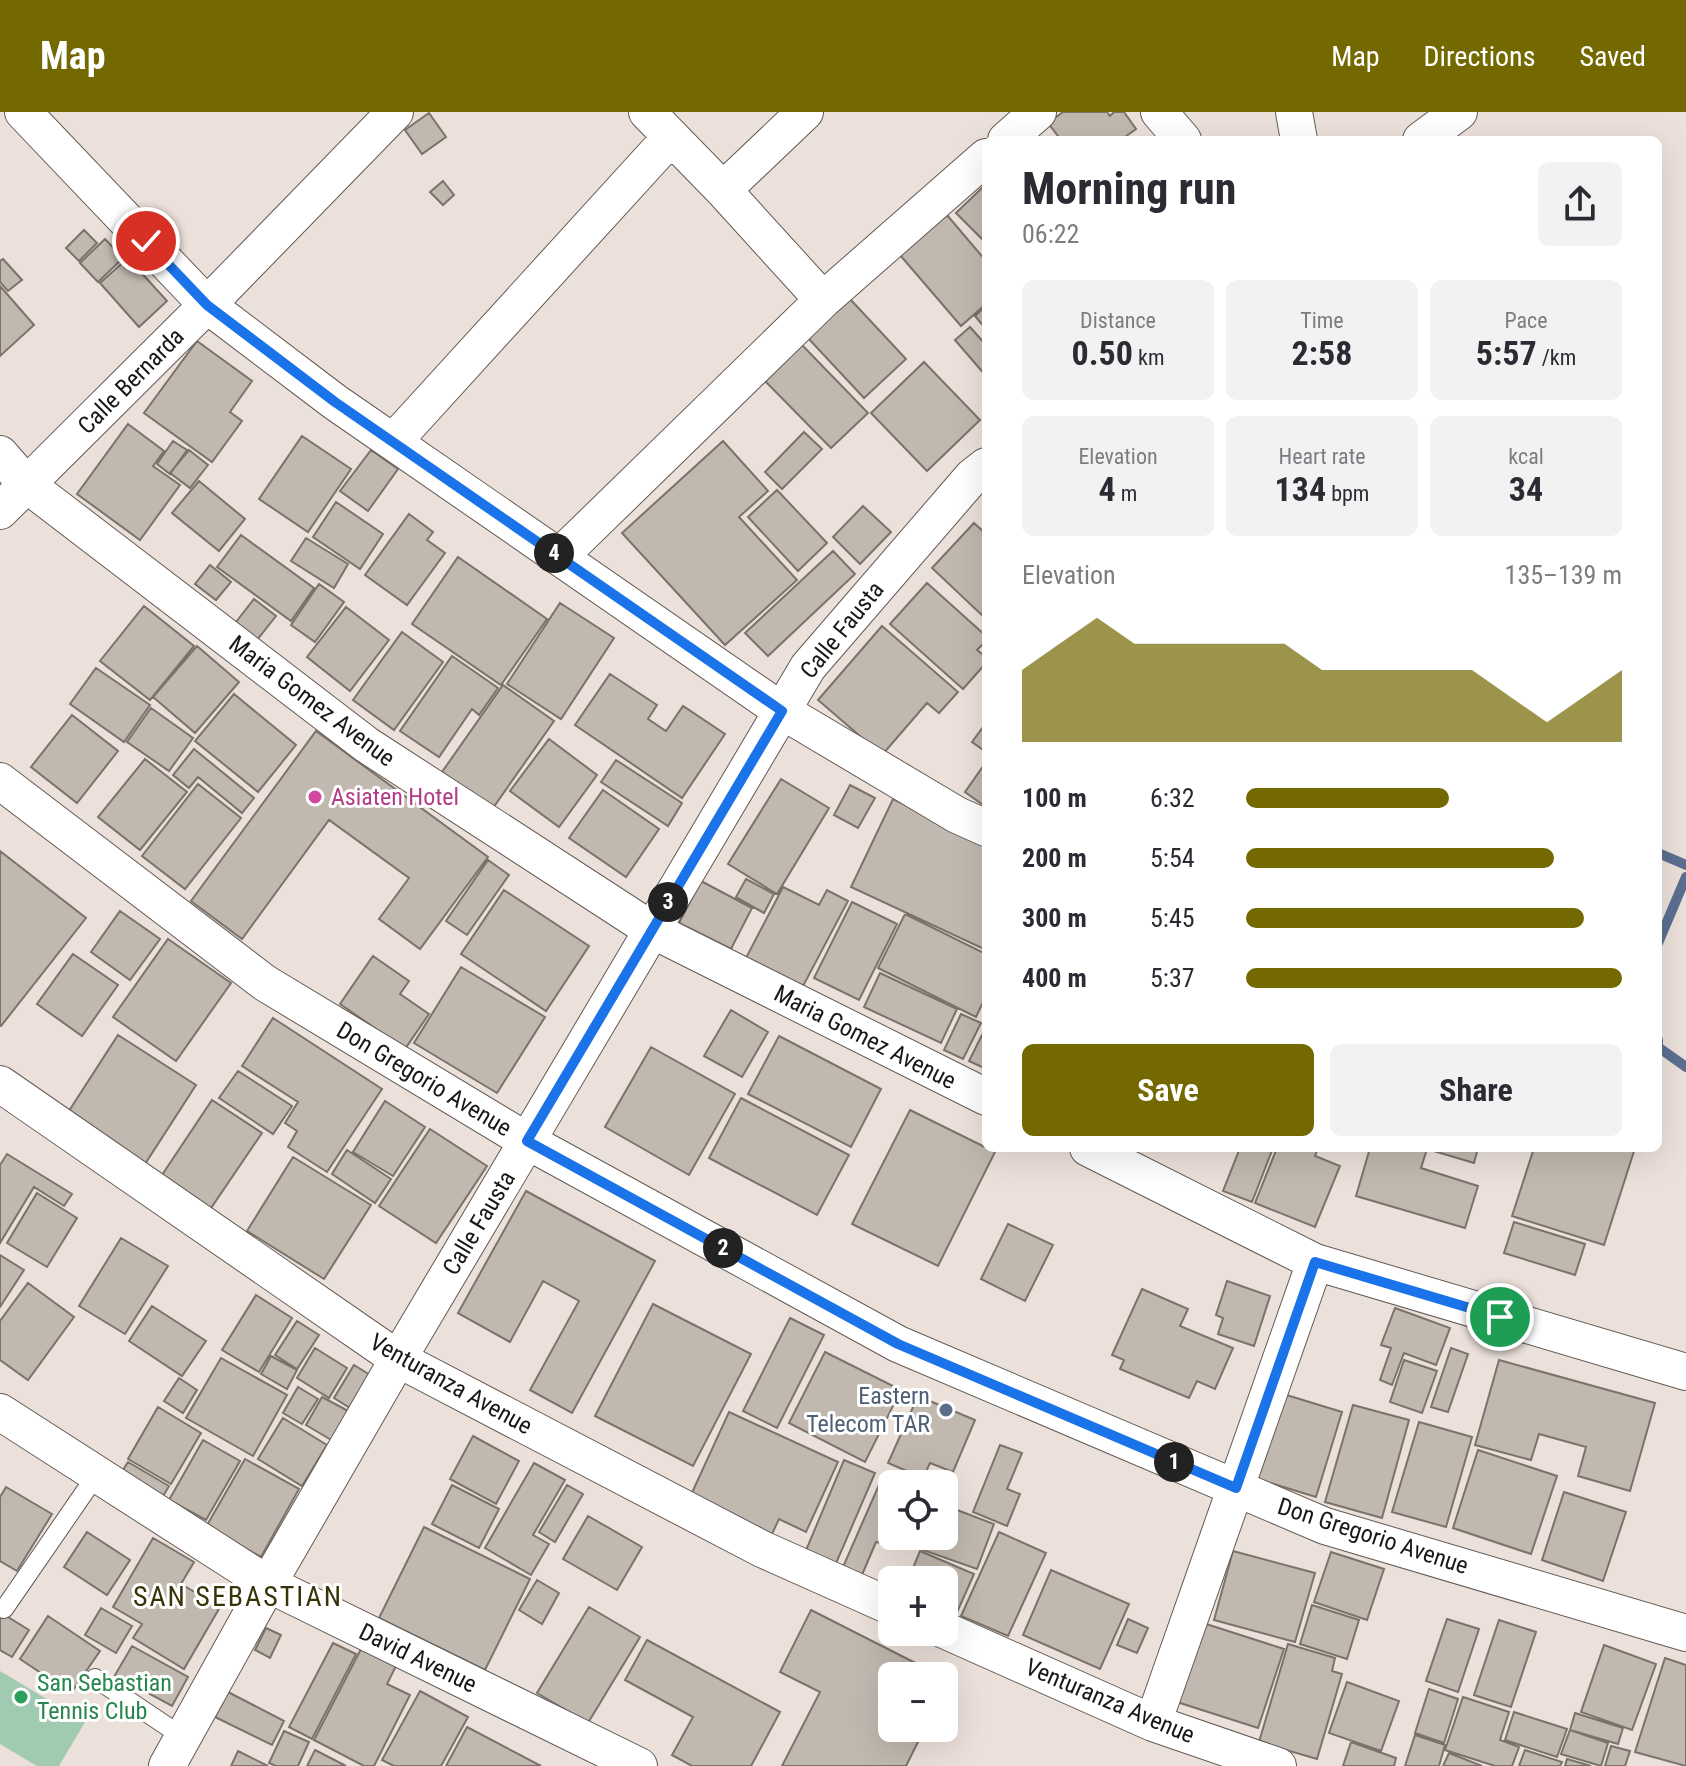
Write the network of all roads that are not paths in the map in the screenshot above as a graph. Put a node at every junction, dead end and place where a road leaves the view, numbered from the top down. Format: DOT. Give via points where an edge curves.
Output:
graph roads {
  1 [pos="23,112"];
  2 [pos="395,112"];
  3 [pos="805,112"];
  4 [pos="1038,112"];
  5 [pos="1159,112"];
  6 [pos="1294,112"];
  7 [pos="1459,112"];
  8 [pos="659,124"];
  9 [pos="1011,136"];
  10 [pos="1180,136"];
  11 [pos="1298,136"];
  12 [pos="1426,136"];
  13 [pos="982,161"];
  14 [pos="723,190"];
  15 [pos="823,300"];
  16 [pos="207,305"];
  17 [pos="393,442"];
  18 [pos="0,454"];
  19 [pos="981,478"];
  20 [pos="26,484"];
  21 [pos="0,511"];
  22 [pos="559,557"];
  23 [pos="782,711"];
  24 [pos="0,781"];
  25 [pos="982,826"];
  26 [pos="652,930"];
  27 [pos="0,1084"];
  28 [pos="982,1095"];
  29 [pos="527,1141"];
  30 [pos="1096,1152"];
  31 [pos="1315,1262"];
  32 [pos="398,1359"];
  33 [pos="1686,1372"];
  34 [pos="0,1412"];
  35 [pos="97,1474"];
  36 [pos="1236,1488"];
  37 [pos="268,1584"];
  38 [pos="878,1601"];
  39 [pos="4,1609"];
  40 [pos="1686,1633"];
  41 [pos="958,1636"];
  42 [pos="95,1678"];
  43 [pos="1153,1723"];
  44 [pos="175,1751"];
  45 [pos="639,1766"];
  46 [pos="1278,1766"];
  1 -- 16 [label="street"];
  2 -- 16 [label="street, Calle Bernarda"];
  3 -- 14 [label="street"];
  4 -- 9 [label="street"];
  5 -- 10 [label="street"];
  6 -- 11 [label="street"];
  7 -- 12 [label="street"];
  8 -- 14 [label="street"];
  8 -- 17 [label="street"];
  13 -- 15 [label="street"];
  14 -- 15 [label="street"];
  15 -- 22 [label="street"];
  16 -- 17 [label="street"];
  16 -- 20 [label="street, Calle Bernarda"];
  17 -- 22 [label="street"];
  18 -- 20 [label="street, Maria Gomez Avenue"];
  19 -- 23 [label="street, Calle Fausta" via="808,667"];
  20 -- 21 [label="street, Calle Bernarda"];
  20 -- 26 [label="street, Maria Gomez Avenue" via="367,745"];
  22 -- 23 [label="street"];
  23 -- 25 [label="street"];
  23 -- 26 [label="street, Calle Fausta"];
  24 -- 29 [label="street, Don Gregorio Avenue" via="265,983"];
  26 -- 28 [label="street, Maria Gomez Avenue"];
  26 -- 29 [label="street, Calle Fausta"];
  27 -- 32 [label="street, Venturanza Avenue"];
  29 -- 32 [label="street, Calle Fausta"];
  29 -- 36 [label="street, Don Gregorio Avenue" via="898,1344"];
  30 -- 31 [label="street"];
  31 -- 33 [label="street"];
  31 -- 36 [label="street"];
  32 -- 37 [label="street, Calle Fausta"];
  32 -- 38 [label="street, Venturanza Avenue" via="762,1549"];
  34 -- 35 [label="street, David Avenue"];
  35 -- 37 [label="street, David Avenue"];
  35 -- 39 [label="lane"];
  36 -- 40 [label="street, Don Gregorio Avenue" via="1325,1526"];
  36 -- 43 [label="street"];
  37 -- 44 [label="street, Calle Fausta"];
  37 -- 45 [label="street, David Avenue"];
  41 -- 43 [label="street, Venturanza Avenue"];
  42 -- 44 [label="lane"];
  43 -- 46 [label="street, Venturanza Avenue"];
}
